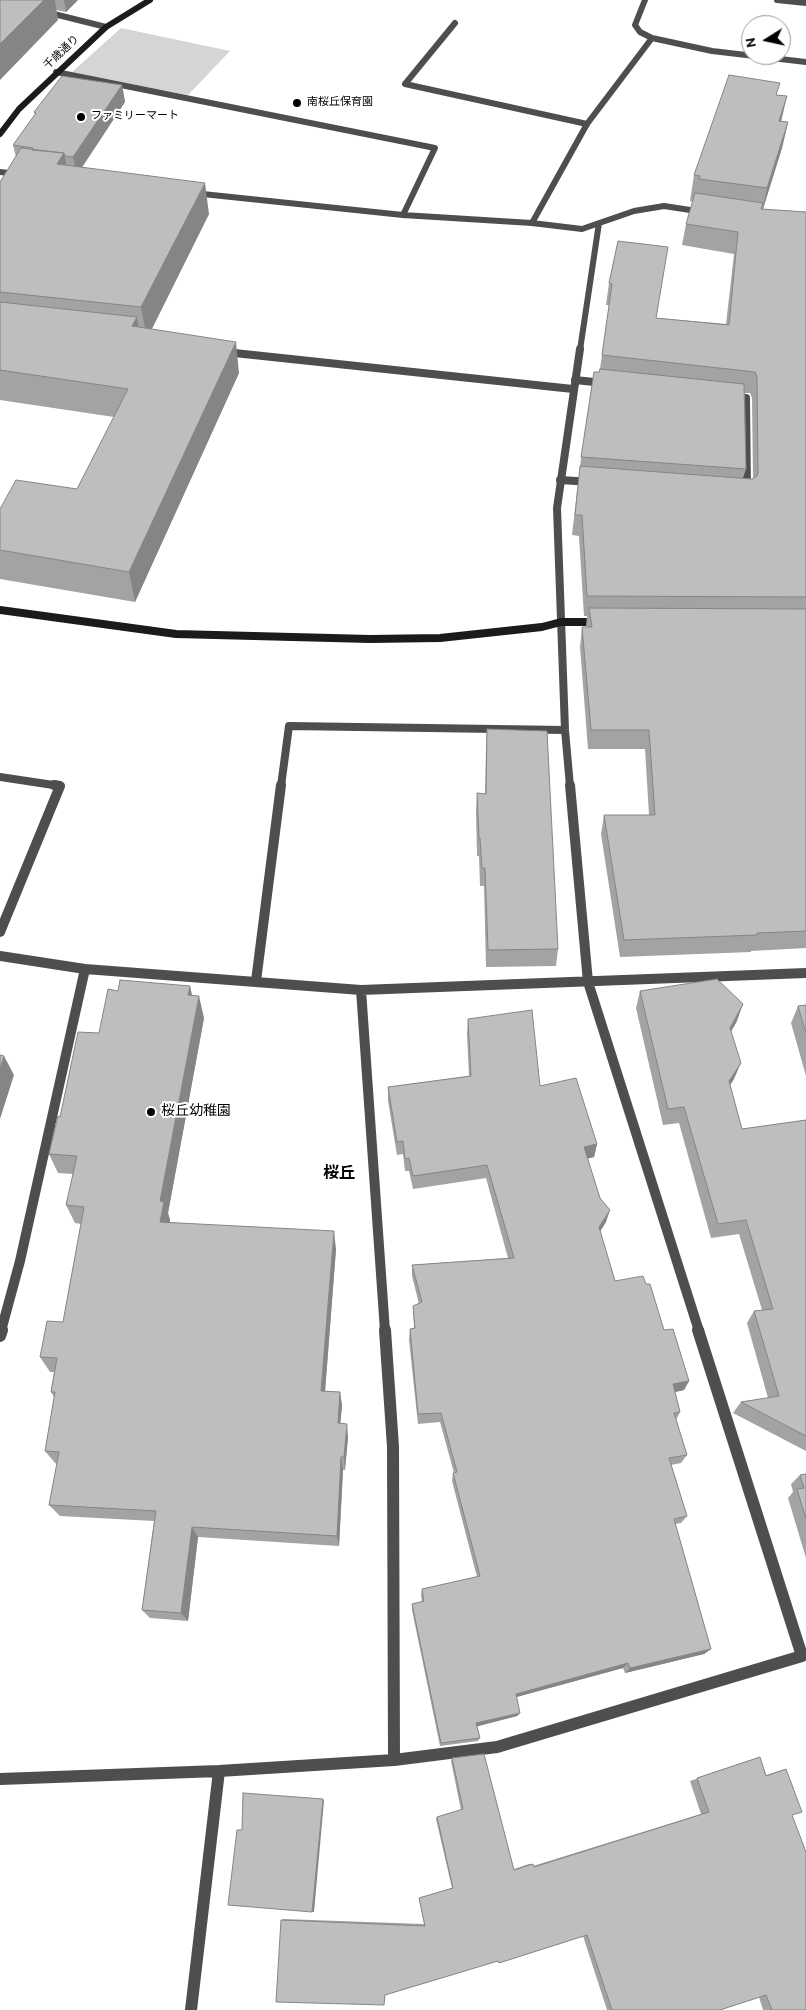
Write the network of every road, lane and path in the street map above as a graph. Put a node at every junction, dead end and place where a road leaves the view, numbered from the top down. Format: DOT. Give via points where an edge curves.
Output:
graph roads {
  1 [pos="150,0"];
  2 [pos="645,0"];
  3 [pos="777,0"];
  4 [pos="806,4"];
  5 [pos="38,10"];
  6 [pos="455,23"];
  7 [pos="106,27"];
  8 [pos="652,38"];
  9 [pos="806,62"];
  10 [pos="56,72"];
  11 [pos="587,124"];
  12 [pos="2,128"];
  13 [pos="0,134"];
  14 [pos="0,172"];
  15 [pos="30,175"];
  16 [pos="187,192"];
  17 [pos="711,213"];
  18 [pos="403,215"];
  19 [pos="532,223"];
  20 [pos="599,223"];
  21 [pos="219,351"];
  22 [pos="575,380"];
  23 [pos="613,384"];
  24 [pos="573,389"];
  25 [pos="727,396"];
  26 [pos="560,480"];
  27 [pos="600,483"];
  28 [pos="737,494"];
  29 [pos="0,610"];
  30 [pos="561,622"];
  31 [pos="612,622"];
  32 [pos="565,730"];
  33 [pos="0,777"];
  34 [pos="0,932"];
  35 [pos="0,956"];
  36 [pos="85,969"];
  37 [pos="806,973"];
  38 [pos="256,981"];
  39 [pos="588,982"];
  40 [pos="361,990"];
  41 [pos="0,1336"];
  42 [pos="394,1760"];
  43 [pos="219,1771"];
  44 [pos="0,1779"];
  45 [pos="191,2010"];
  1 -- 7 [label="street, 千歳通り"];
  2 -- 8 [label="street" via="635,25 640,32"];
  3 -- 4 [label="street"];
  5 -- 7 [label="street"];
  6 -- 11 [label="street" via="406,84"];
  7 -- 10 [label="street, 千歳通り"];
  8 -- 9 [label="street" via="721,52"];
  8 -- 11 [label="street"];
  10 -- 12 [label="street, 千歳通り"];
  10 -- 18 [label="street" via="435,148"];
  11 -- 19 [label="street"];
  12 -- 13 [label="street, 千歳通り"];
  14 -- 15 [label="street"];
  16 -- 18 [label="street"];
  17 -- 20 [label="street" via="664,206"];
  18 -- 19 [label="street"];
  19 -- 20 [label="street" via="582,229"];
  20 -- 22 [label="street"];
  21 -- 24 [label="street"];
  22 -- 23 [label="street"];
  22 -- 24 [label="street"];
  24 -- 26 [label="street"];
  25 -- 28 [label="street" via="746,398 746,494"];
  26 -- 27 [label="street"];
  26 -- 30 [label="street" via="556,508"];
  29 -- 30 [label="street" via="176,634 370,639 440,638"];
  30 -- 31 [label="street"];
  30 -- 32 [label="street"];
  32 -- 38 [label="street" via="289,726"];
  32 -- 39 [label="street"];
  33 -- 34 [label="street" via="60,786"];
  35 -- 36 [label="street"];
  36 -- 38 [label="street"];
  36 -- 41 [label="street"];
  37 -- 39 [label="street"];
  38 -- 40 [label="street"];
  39 -- 40 [label="street"];
  39 -- 42 [label="street" via="802,1656 497,1747"];
  40 -- 42 [label="street" via="392,1447"];
  42 -- 43 [label="street"];
  43 -- 44 [label="street"];
  43 -- 45 [label="street"];
}
